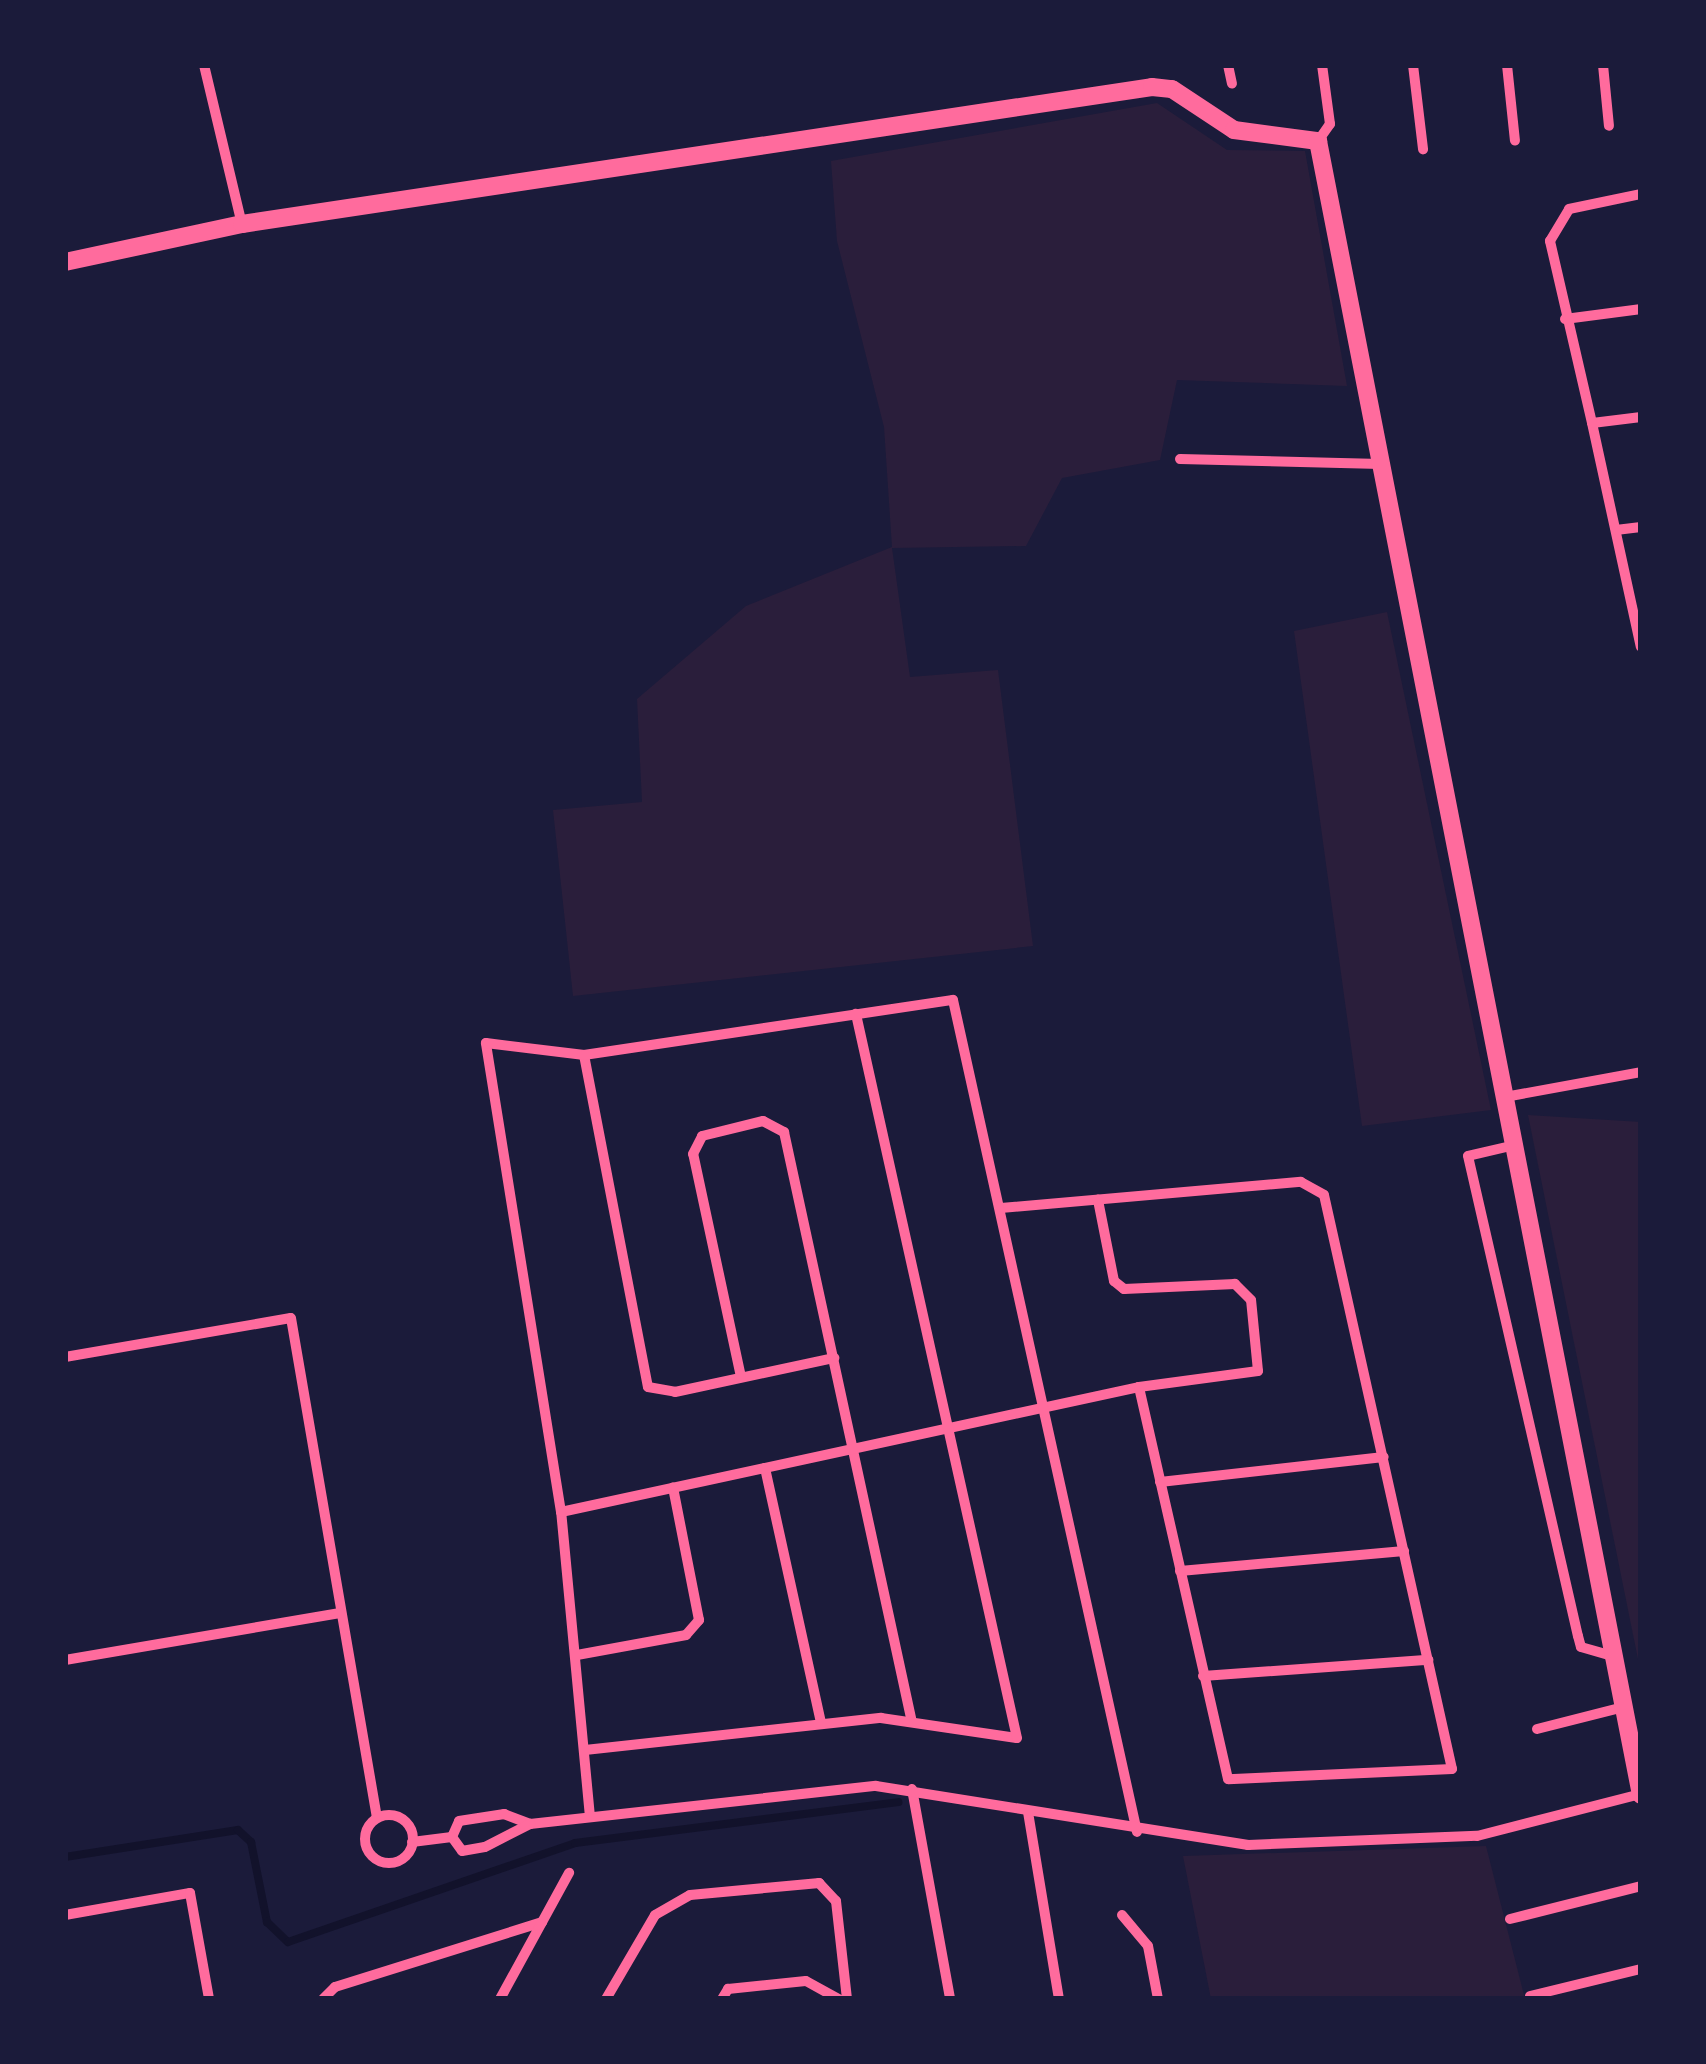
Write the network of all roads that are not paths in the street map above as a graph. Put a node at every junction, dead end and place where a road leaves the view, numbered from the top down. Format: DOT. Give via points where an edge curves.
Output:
graph roads {
  1 [pos="204,65"];
  2 [pos="1228,65"];
  3 [pos="1322,65"];
  4 [pos="1413,65"];
  5 [pos="1507,65"];
  6 [pos="1603,65"];
  7 [pos="1232,84"];
  8 [pos="1609,126"];
  9 [pos="1318,140"];
  10 [pos="1514,140"];
  11 [pos="1423,149"];
  12 [pos="1641,194"];
  13 [pos="242,224"];
  14 [pos="65,262"];
  15 [pos="1641,309"];
  16 [pos="1564,319"];
  17 [pos="1641,418"];
  18 [pos="1592,423"];
  19 [pos="1180,459"];
  20 [pos="1381,464"];
  21 [pos="1641,527"];
  22 [pos="1616,530"];
  23 [pos="1639,627"];
  24 [pos="1641,647"];
  25 [pos="856,1014"];
  26 [pos="584,1055"];
  27 [pos="1641,1072"];
  28 [pos="1505,1098"];
  29 [pos="1514,1145"];
  30 [pos="1098,1200"];
  31 [pos="1001,1208"];
  32 [pos="65,1357"];
  33 [pos="834,1358"];
  34 [pos="741,1377"];
  35 [pos="1140,1387"];
  36 [pos="1044,1407"];
  37 [pos="949,1428"];
  38 [pos="854,1448"];
  39 [pos="1384,1457"];
  40 [pos="765,1468"];
  41 [pos="1160,1482"];
  42 [pos="673,1488"];
  43 [pos="561,1512"];
  44 [pos="1404,1551"];
  45 [pos="1180,1571"];
  46 [pos="340,1613"];
  47 [pos="577,1656"];
  48 [pos="1615,1658"];
  49 [pos="65,1660"];
  50 [pos="1428,1660"];
  51 [pos="1204,1676"];
  52 [pos="1624,1707"];
  53 [pos="911,1718"];
  54 [pos="821,1723"];
  55 [pos="1537,1730"];
  56 [pos="585,1750"];
  57 [pos="912,1789"];
  58 [pos="1641,1794"];
  59 [pos="1028,1812"];
  60 [pos="590,1816"];
  61 [pos="377,1818"];
  62 [pos="530,1824"];
  63 [pos="1136,1832"];
  64 [pos="452,1837"];
  65 [pos="412,1842"];
  66 [pos="569,1873"];
  67 [pos="1641,1886"];
  68 [pos="65,1915"];
  69 [pos="1122,1916"];
  70 [pos="1510,1920"];
  71 [pos="542,1922"];
  72 [pos="1641,1969"];
  73 [pos="1530,1996"];
  74 [pos="209,1999"];
  75 [pos="323,1999"];
  76 [pos="500,1999"];
  77 [pos="606,1999"];
  78 [pos="722,1999"];
  79 [pos="838,1999"];
  80 [pos="848,1999"];
  81 [pos="950,1999"];
  82 [pos="1059,1999"];
  83 [pos="1158,1999"];
  1 -- 13 [label="street"];
  2 -- 7 [label="street"];
  3 -- 9 [label="street" via="1330,124"];
  4 -- 11 [label="street"];
  5 -- 10 [label="street"];
  6 -- 8 [label="street"];
  9 -- 13 [label="street" via="1234,130 1172,89 1152,88"];
  9 -- 20 [label="street"];
  12 -- 16 [label="street" via="1558,219 1550,242"];
  13 -- 14 [label="street"];
  15 -- 16 [label="street"];
  16 -- 18 [label="street"];
  17 -- 18 [label="street"];
  18 -- 22 [label="street"];
  19 -- 20 [label="street"];
  20 -- 28 [label="street"];
  21 -- 22 [label="street"];
  22 -- 23 [label="street"];
  23 -- 24 [label="street"];
  25 -- 26 [label="street"];
  25 -- 31 [label="street" via="953,1000"];
  25 -- 37 [label="street"];
  26 -- 34 [label="street" via="648,1387 676,1392"];
  26 -- 43 [label="street" via="486,1043"];
  27 -- 28 [label="street"];
  28 -- 29 [label="street"];
  29 -- 48 [label="street"];
  29 -- 48 [label="street" via="1468,1156 1581,1647"];
  30 -- 31 [label="street"];
  30 -- 35 [label="street" via="1114,1281 1124,1289 1235,1284 1251,1300 1258,1372"];
  30 -- 39 [label="street" via="1302,1182 1324,1195"];
  31 -- 36 [label="street"];
  32 -- 46 [label="street" via="291,1318"];
  33 -- 34 [label="street"];
  33 -- 34 [label="street" via="784,1132 763,1120 702,1136 693,1154"];
  33 -- 38 [label="street"];
  35 -- 36 [label="street"];
  35 -- 41 [label="street"];
  36 -- 37 [label="street"];
  36 -- 63 [label="street"];
  37 -- 38 [label="street"];
  37 -- 53 [label="street" via="1017,1738"];
  38 -- 40 [label="street"];
  38 -- 53 [label="street"];
  39 -- 41 [label="street"];
  39 -- 44 [label="street"];
  40 -- 42 [label="street"];
  40 -- 54 [label="street"];
  41 -- 45 [label="street"];
  42 -- 43 [label="street"];
  42 -- 47 [label="street" via="699,1620 686,1636"];
  43 -- 47 [label="street"];
  44 -- 45 [label="street"];
  44 -- 50 [label="street"];
  45 -- 51 [label="street"];
  46 -- 49 [label="street"];
  46 -- 61 [label="street"];
  47 -- 56 [label="street"];
  48 -- 52 [label="street"];
  50 -- 51 [label="street"];
  50 -- 51 [label="street" via="1452,1769 1228,1779"];
  52 -- 55 [label="street"];
  52 -- 58 [label="street"];
  53 -- 54 [label="street"];
  54 -- 56 [label="street"];
  56 -- 60 [label="street"];
  57 -- 59 [label="street"];
  57 -- 60 [label="street"];
  57 -- 81 [label="street"];
  58 -- 63 [label="street" via="1477,1836 1248,1845"];
  59 -- 63 [label="street"];
  59 -- 82 [label="street"];
  60 -- 62 [label="street"];
  61 -- 65 [label="street" via="405,1821"];
  61 -- 65 [label="street" via="365,1844 372,1857 401,1860"];
  62 -- 64 [label="street" via="462,1851"];
  62 -- 64 [label="street" via="504,1814 458,1821"];
  64 -- 65 [label="street"];
  66 -- 71 [label="street"];
  67 -- 70 [label="street"];
  68 -- 74 [label="street" via="190,1892"];
  69 -- 83 [label="street" via="1148,1946"];
  71 -- 75 [label="street" via="335,1987"];
  71 -- 76 [label="street"];
  72 -- 73 [label="street"];
  77 -- 80 [label="street" via="655,1915 690,1895 819,1883 836,1901"];
  78 -- 79 [label="street" via="728,1990 806,1981"];
}
